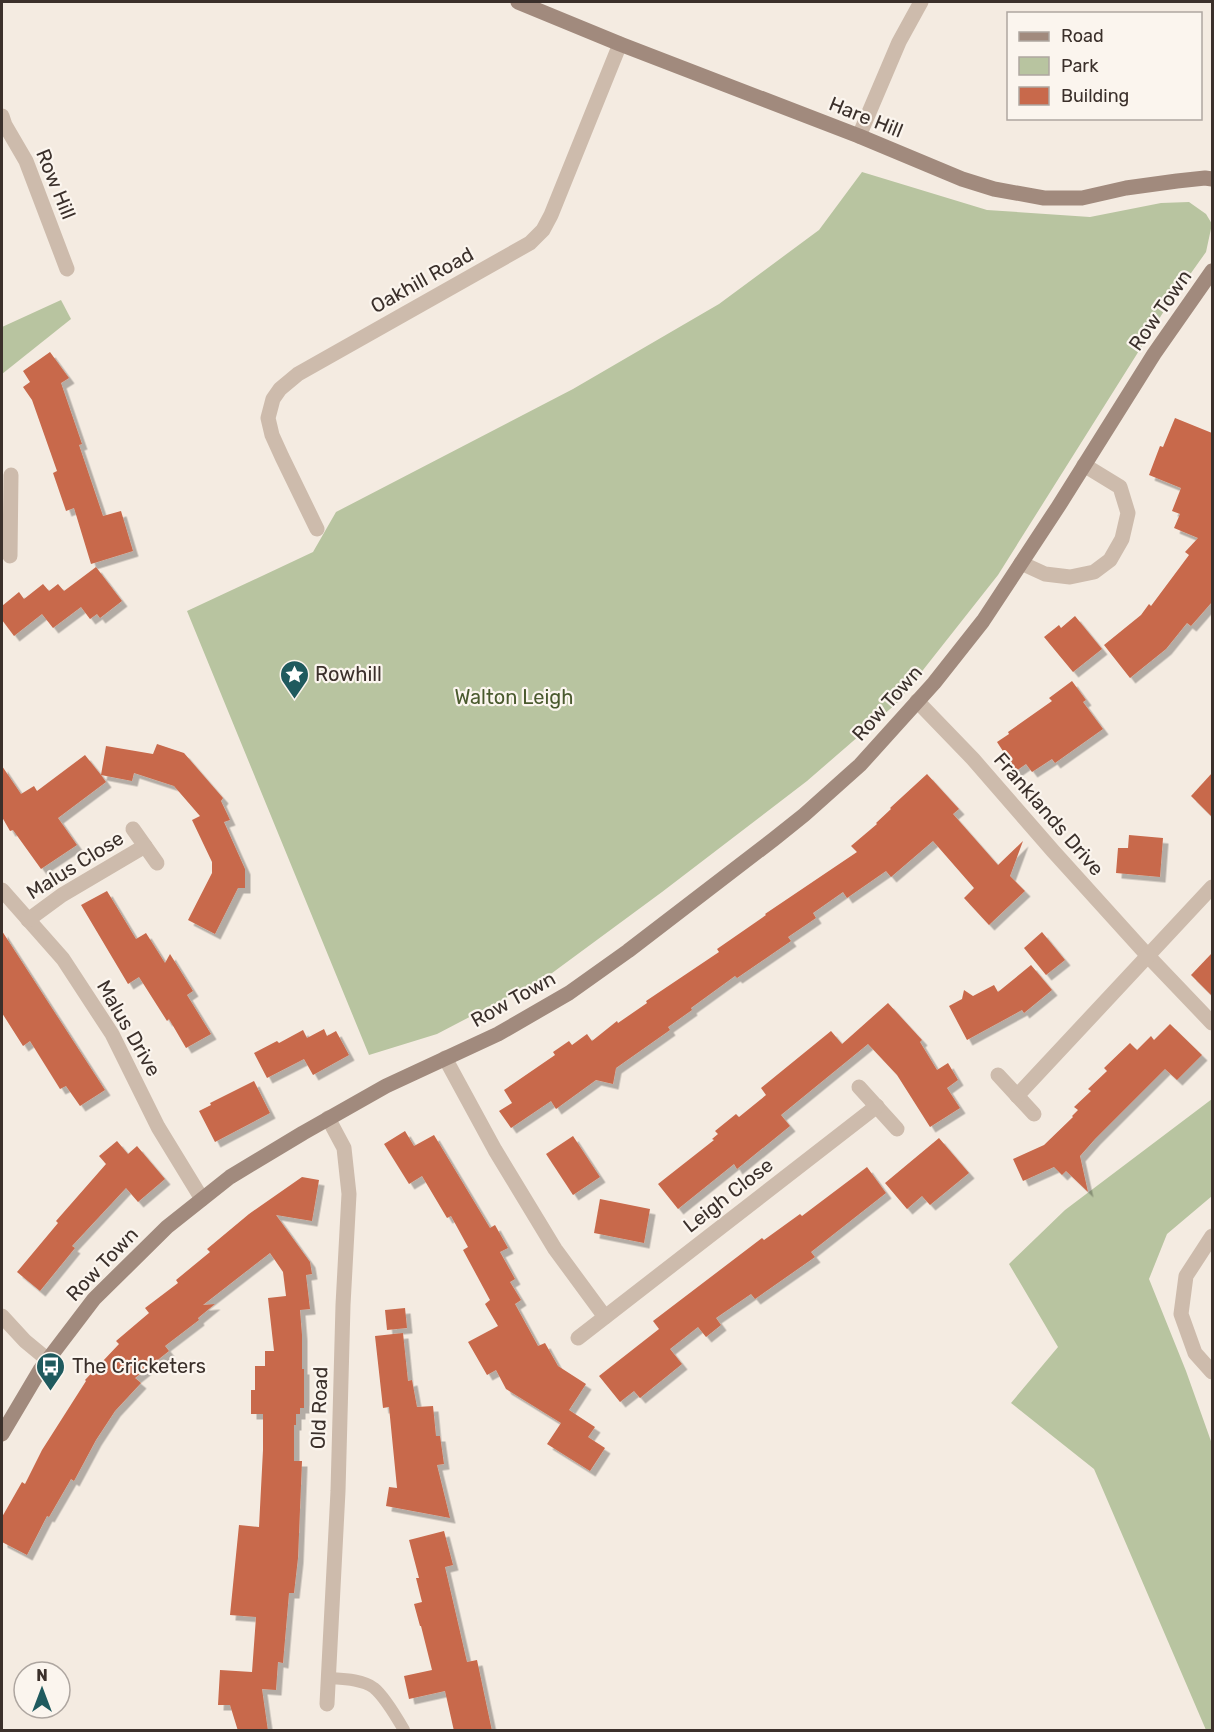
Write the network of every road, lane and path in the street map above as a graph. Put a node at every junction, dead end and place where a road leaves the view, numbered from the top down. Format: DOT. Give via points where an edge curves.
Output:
graph roads {
  1 [pos="518,2"];
  2 [pos="921,2"];
  3 [pos="620,44"];
  4 [pos="2,116"];
  5 [pos="859,136"];
  6 [pos="1212,179"];
  7 [pos="67,269"];
  8 [pos="1212,271"];
  9 [pos="1084,465"];
  10 [pos="11,475"];
  11 [pos="6,518"];
  12 [pos="317,529"];
  13 [pos="10,556"];
  14 [pos="1021,563"];
  15 [pos="917,701"];
  16 [pos="133,829"];
  17 [pos="145,846"];
  18 [pos="157,863"];
  19 [pos="1212,887"];
  20 [pos="2,890"];
  21 [pos="28,920"];
  22 [pos="1148,956"];
  23 [pos="1212,1023"];
  24 [pos="445,1058"];
  25 [pos="998,1075"];
  26 [pos="859,1087"];
  27 [pos="1017,1096"];
  28 [pos="876,1106"];
  29 [pos="1034,1114"];
  30 [pos="328,1118"];
  31 [pos="897,1129"];
  32 [pos="202,1200"];
  33 [pos="1212,1236"];
  34 [pos="2,1316"];
  35 [pos="605,1317"];
  36 [pos="578,1338"];
  37 [pos="48,1360"];
  38 [pos="1212,1372"];
  39 [pos="2,1434"];
  40 [pos="328,1678"];
  41 [pos="327,1704"];
  42 [pos="404,1731"];
  1 -- 3 [label="street, Hare Hill"];
  2 -- 5 [label="street" via="899,42"];
  3 -- 5 [label="street, Hare Hill"];
  3 -- 12 [label="street, Oakhill Road" via="543,230 530,243 298,374 273,399 268,418 272,435"];
  4 -- 7 [label="street, Row Hill" via="26,161"];
  5 -- 6 [label="street, Hare Hill" via="962,179 1044,198 1082,198 1126,188"];
  8 -- 9 [label="street, Row Town"];
  9 -- 14 [label="street, Row Town"];
  9 -- 14 [label="street" via="1120,487 1128,513 1122,539 1110,560 1094,572 1070,577 1045,574"];
  10 -- 11 [label="street"];
  11 -- 13 [label="street"];
  14 -- 15 [label="street, Row Town" via="983,621"];
  15 -- 22 [label="street, Franklands Drive"];
  15 -- 24 [label="street, Row Town" via="860,765 804,815 637,944 568,993 498,1034"];
  16 -- 17 [label="street, Malus Close"];
  17 -- 18 [label="street, Malus Close"];
  17 -- 21 [label="street, Malus Close"];
  19 -- 22 [label="street"];
  20 -- 21 [label="street, Malus Drive"];
  21 -- 32 [label="street, Malus Drive" via="63,959 112,1034 158,1127"];
  22 -- 23 [label="street, Franklands Drive"];
  22 -- 27 [label="street"];
  24 -- 30 [label="street, Row Town"];
  24 -- 35 [label="street" via="555,1249"];
  25 -- 27 [label="street"];
  26 -- 28 [label="street"];
  27 -- 29 [label="street"];
  28 -- 31 [label="street"];
  28 -- 35 [label="street, Leigh Close"];
  30 -- 32 [label="street, Row Town" via="230,1177"];
  30 -- 40 [label="street, Old Road" via="344,1148 349,1194"];
  32 -- 37 [label="street, Row Town" via="167,1227 94,1299"];
  33 -- 38 [label="street" via="1186,1276 1181,1314 1195,1353"];
  34 -- 37 [label="street"];
  35 -- 36 [label="street, Leigh Close"];
  37 -- 39 [label="street, Row Town"];
  40 -- 41 [label="street, Old Road"];
  40 -- 42 [label="lane" via="355,1680 373,1687"];
}
